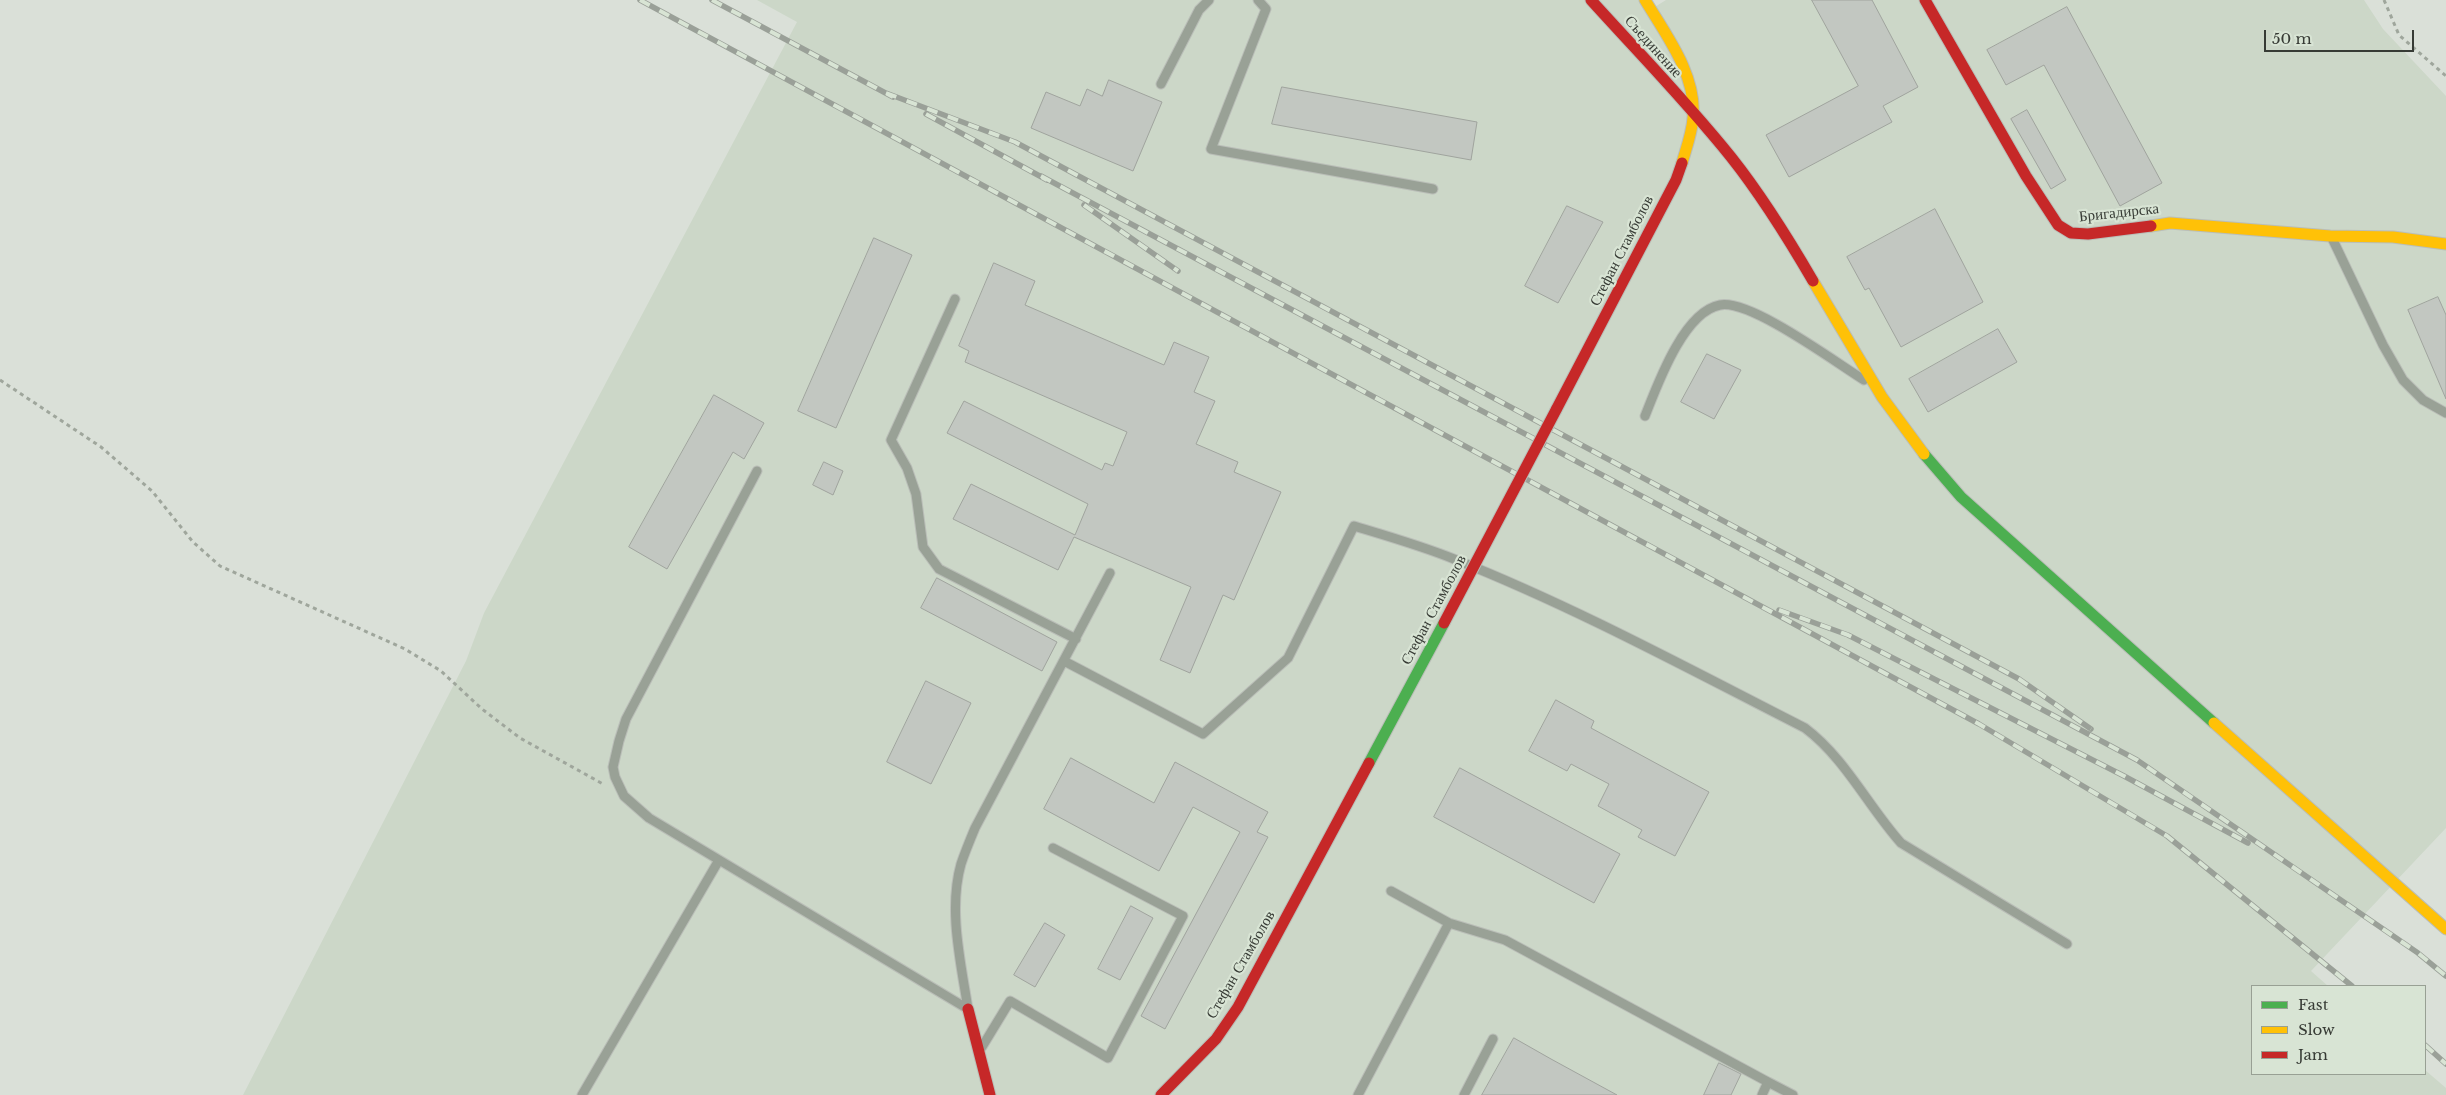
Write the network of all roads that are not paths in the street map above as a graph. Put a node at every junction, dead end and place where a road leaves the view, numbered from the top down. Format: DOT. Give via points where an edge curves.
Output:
graph roads {
  1 [pos="1209,0"];
  2 [pos="1258,0"];
  3 [pos="1590,0"];
  4 [pos="1646,0"];
  5 [pos="1925,0"];
  6 [pos="1161,84"];
  7 [pos="1693,115"];
  8 [pos="1432,188"];
  9 [pos="2330,236"];
  10 [pos="2446,244"];
  11 [pos="955,299"];
  12 [pos="1879,390"];
  13 [pos="2446,413"];
  14 [pos="1646,416"];
  15 [pos="757,471"];
  16 [pos="1110,574"];
  17 [pos="1076,639"];
  18 [pos="1064,661"];
  19 [pos="1053,848"];
  20 [pos="719,860"];
  21 [pos="1391,891"];
  22 [pos="1449,923"];
  23 [pos="2446,929"];
  24 [pos="2066,944"];
  25 [pos="968,1009"];
  26 [pos="1493,1039"];
  27 [pos="980,1051"];
  28 [pos="1768,1082"];
  29 [pos="582,1095"];
  30 [pos="990,1095"];
  31 [pos="1160,1095"];
  32 [pos="1358,1095"];
  33 [pos="1464,1095"];
  34 [pos="1762,1095"];
  35 [pos="1793,1095"];
  1 -- 6 [label="lane" via="1199,10"];
  2 -- 8 [label="lane" via="1266,9 1211,149"];
  3 -- 7 [label="street, Съединение"];
  4 -- 7 [label="street, Стефан Стамболов" via="1680,61 1690,89"];
  5 -- 9 [label="street, Бригадирска" via="2035,190 2058,225 2071,233 2088,234 2170,222"];
  7 -- 12 [label="street, Съединение" via="1771,212"];
  7 -- 31 [label="street, Стефан Стамболов, bridge" via="1688,144 1676,180 1238,1007 1216,1039"];
  9 -- 10 [label="street, Бригадирска" via="2393,237"];
  9 -- 13 [label="lane" via="2383,345 2404,380 2423,400"];
  11 -- 17 [label="lane" via="892,440 916,494 923,547 939,569"];
  12 -- 14 [label="lane" via="1767,319 1737,305 1719,305 1702,314 1685,333 1665,365"];
  12 -- 23 [label="street, Съединение" via="1931,467 1961,497"];
  15 -- 20 [label="lane" via="626,719 613,767 624,796 649,818"];
  16 -- 17 [label="lane"];
  17 -- 18 [label="lane"];
  18 -- 24 [label="lane" via="1203,734 1288,658 1354,526 1453,559 1597,621 1805,728 1825,743 1901,843"];
  18 -- 25 [label="lane" via="975,828 961,865 956,901"];
  19 -- 27 [label="lane" via="1183,916 1108,1058 1010,1002"];
  20 -- 25 [label="lane"];
  20 -- 29 [label="lane"];
  21 -- 22 [label="lane"];
  22 -- 28 [label="lane" via="1505,940"];
  22 -- 32 [label="lane"];
  25 -- 27 [label="street"];
  26 -- 33 [label="lane"];
  27 -- 30 [label="street"];
  28 -- 34 [label="lane"];
  28 -- 35 [label="lane"];
}
